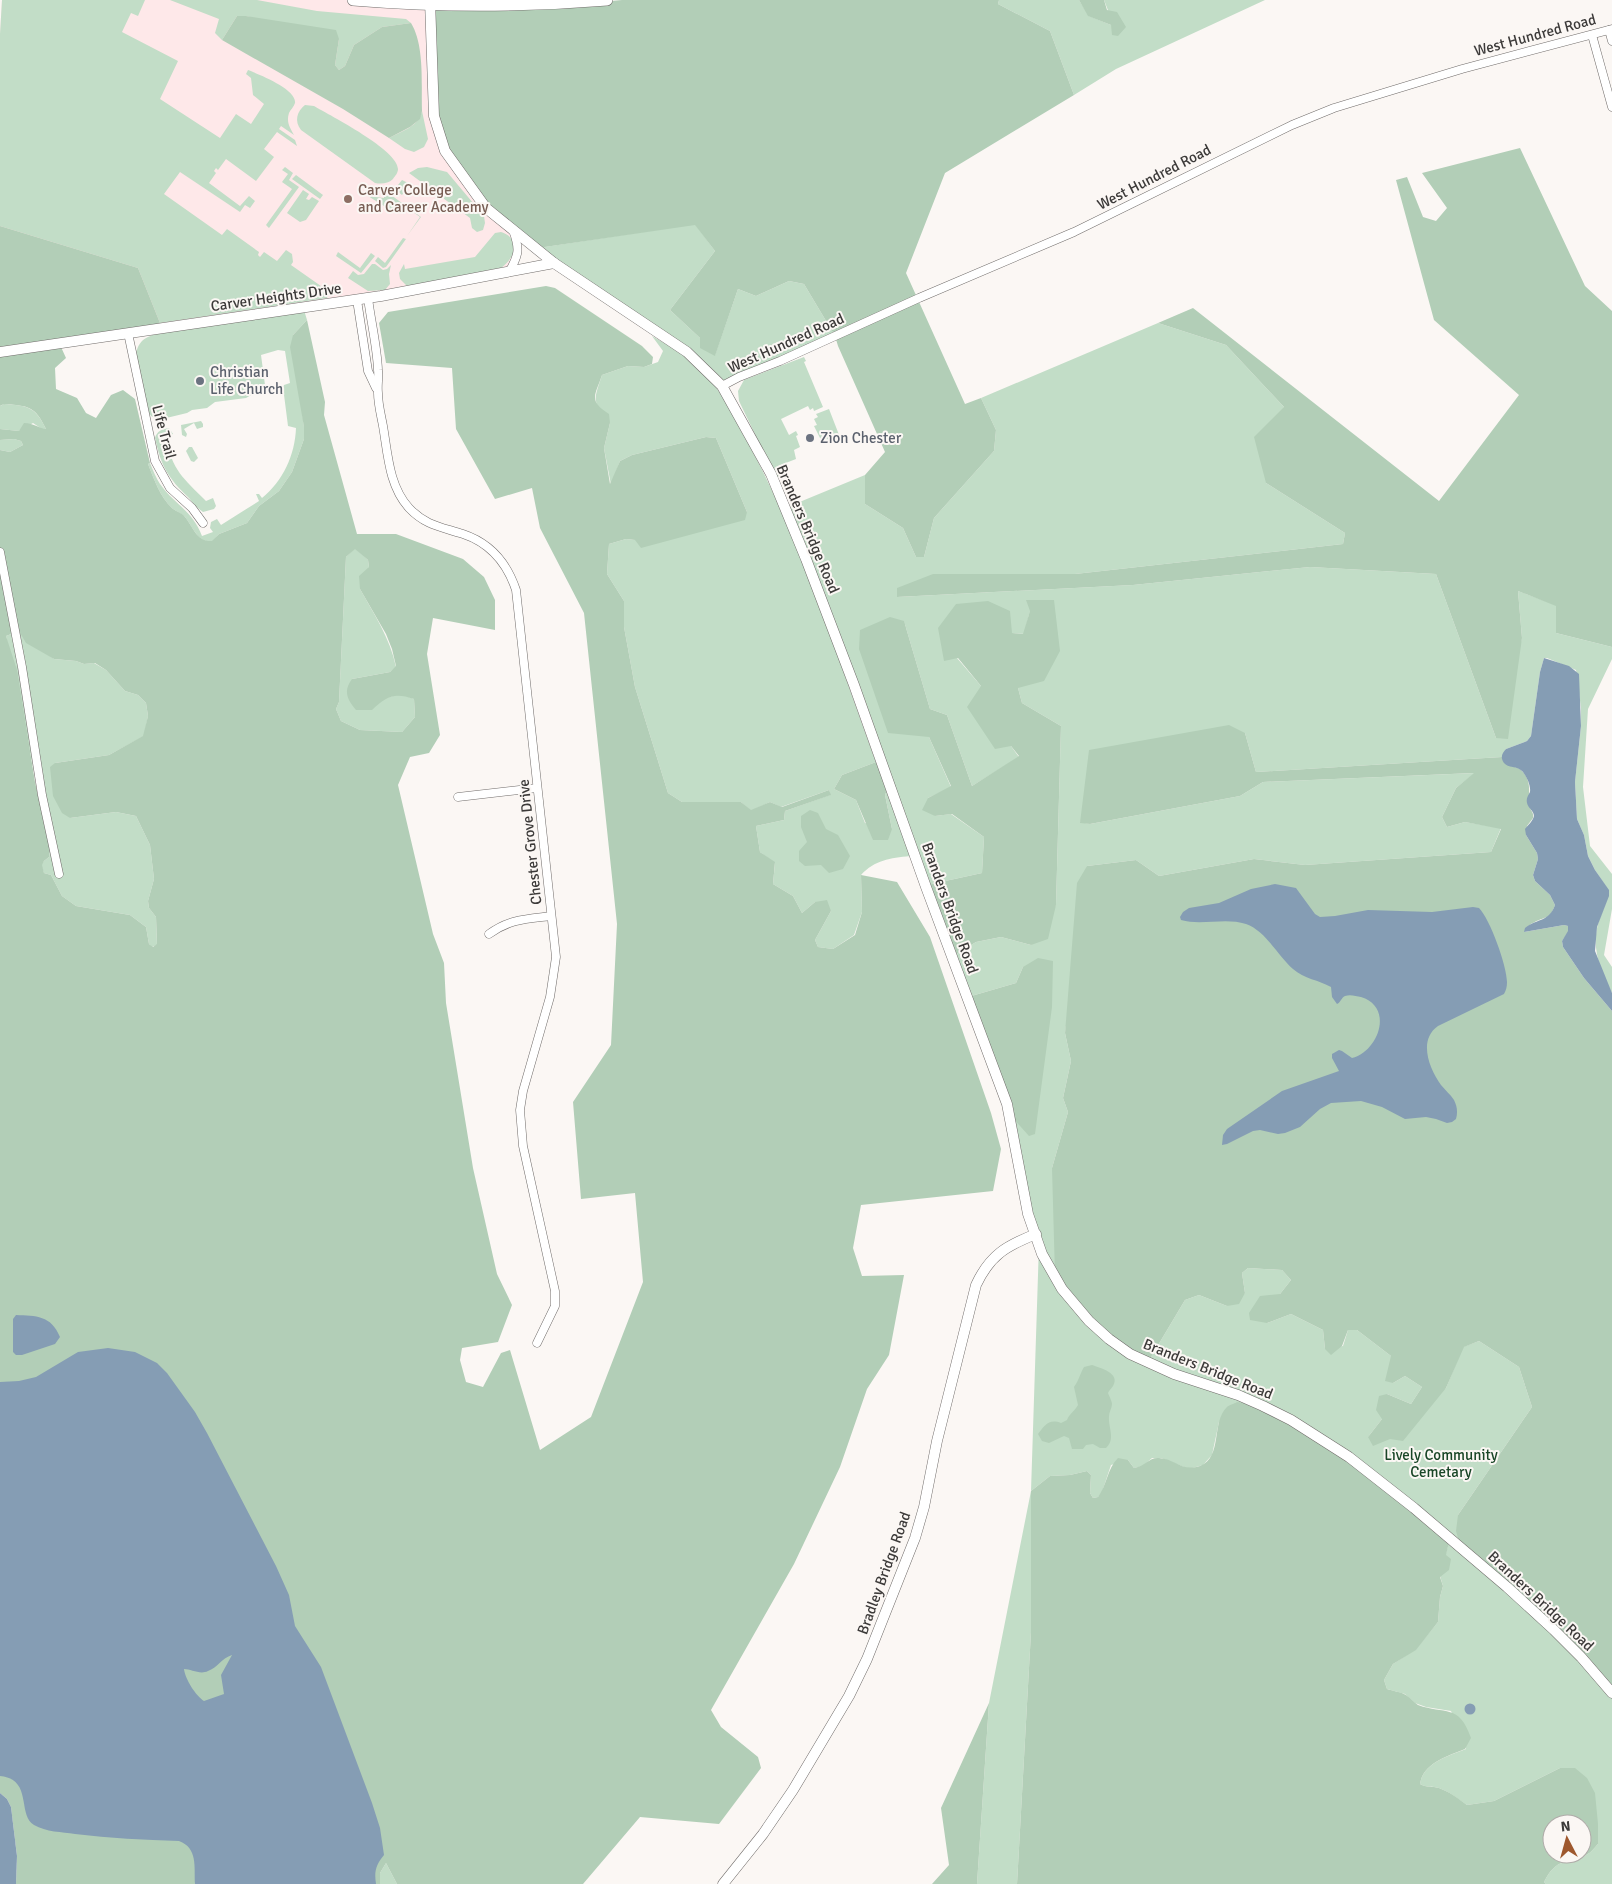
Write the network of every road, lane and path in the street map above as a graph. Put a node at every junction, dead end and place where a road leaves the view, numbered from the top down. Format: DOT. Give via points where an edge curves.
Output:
graph roads {
  1 [pos="353,0"];
  2 [pos="607,0"];
  3 [pos="429,2"];
  4 [pos="1611,30"];
  5 [pos="1592,35"];
  6 [pos="1612,41"];
  7 [pos="1612,107"];
  8 [pos="512,229"];
  9 [pos="554,263"];
  10 [pos="509,272"];
  11 [pos="363,299"];
  12 [pos="128,334"];
  13 [pos="0,352"];
  14 [pos="722,386"];
  15 [pos="203,523"];
  16 [pos="0,552"];
  17 [pos="537,788"];
  18 [pos="458,797"];
  19 [pos="59,874"];
  20 [pos="552,916"];
  21 [pos="489,934"];
  22 [pos="1036,1234"];
  23 [pos="537,1343"];
  24 [pos="1612,1693"];
  25 [pos="723,1884"];
  1 -- 3 [label="main road"];
  2 -- 3 [label="main road" via="532,4"];
  3 -- 8 [label="street, Branders Bridge Road" via="434,116 446,151 486,208"];
  4 -- 5 [label="street, West Hundred Road"];
  4 -- 6 [label="street"];
  5 -- 7 [label="street"];
  5 -- 14 [label="street, West Hundred Road" via="1462,69 1334,108 1292,125 1074,232"];
  8 -- 9 [label="street, Branders Bridge Road"];
  8 -- 10 [label="street" via="518,245 517,258"];
  9 -- 10 [label="street, Carver Heights Drive"];
  9 -- 14 [label="street, Branders Bridge Road" via="687,352"];
  10 -- 11 [label="street, Carver Heights Drive"];
  11 -- 12 [label="street, Carver Heights Drive"];
  11 -- 17 [label="street, Chester Grove Drive" via="378,370 378,392 390,467 400,496 422,519 434,526 462,534 490,548 512,577"];
  12 -- 13 [label="street, Carver Heights Drive"];
  12 -- 15 [label="street, Life Trail" via="155,461 170,488"];
  14 -- 22 [label="street, Branders Bridge Road" via="771,474 854,685 1007,1104 1028,1214"];
  16 -- 19 [label="street"];
  17 -- 18 [label="street"];
  17 -- 20 [label="street, Chester Grove Drive"];
  20 -- 21 [label="street" via="512,921"];
  20 -- 23 [label="street, Chester Grove Drive" via="556,957 554,980 520,1110 523,1146 555,1291 555,1306"];
  22 -- 24 [label="street, Branders Bridge Road" via="1042,1254 1062,1290 1109,1339 1148,1363 1238,1395 1292,1420 1349,1457 1507,1587 1581,1657"];
  22 -- 25 [label="street, Bradley Bridge Road" via="996,1254 976,1284 918,1530 867,1659 849,1696 793,1790"];
}
